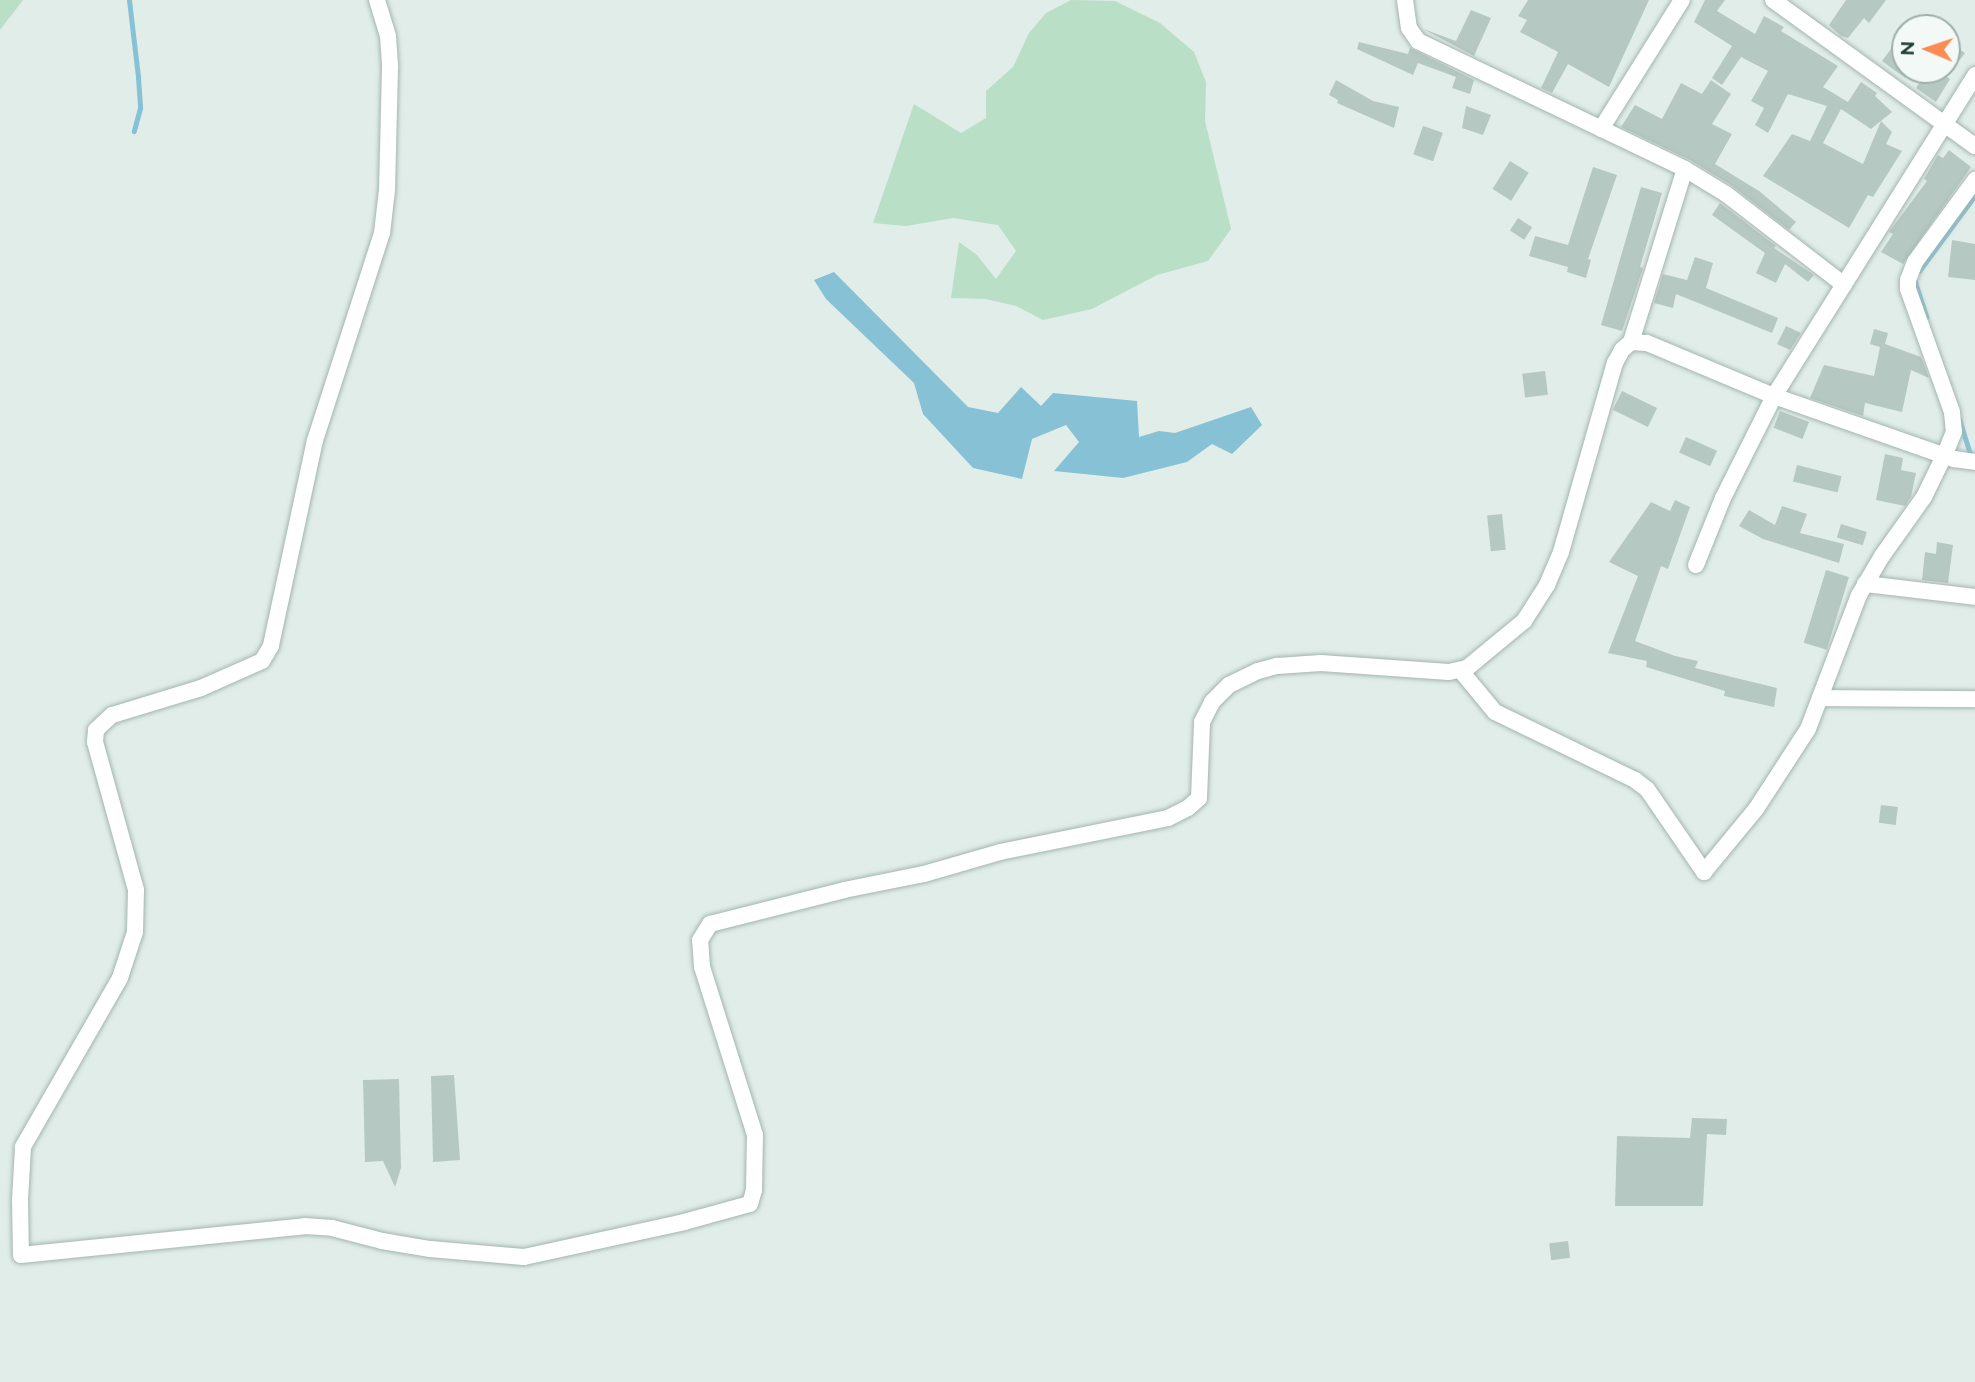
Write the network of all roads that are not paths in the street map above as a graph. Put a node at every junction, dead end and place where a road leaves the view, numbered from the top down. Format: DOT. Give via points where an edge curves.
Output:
graph roads {
  1 [pos="377,0"];
  2 [pos="1405,0"];
  3 [pos="1682,0"];
  4 [pos="1773,0"];
  5 [pos="1975,75"];
  6 [pos="1945,123"];
  7 [pos="1601,129"];
  8 [pos="1975,146"];
  9 [pos="1685,169"];
  10 [pos="1975,180"];
  11 [pos="1844,285"];
  12 [pos="1631,342"];
  13 [pos="1774,396"];
  14 [pos="1945,454"];
  15 [pos="1975,462"];
  16 [pos="1696,565"];
  17 [pos="1866,584"];
  18 [pos="1975,597"];
  19 [pos="1461,671"];
  20 [pos="1820,698"];
  21 [pos="1975,699"];
  1 -- 19 [label="street" via="388,36 390,68 382,233 315,440 271,646 262,661 201,688 112,715 96,730 94,742 136,890 137,920 120,978 23,1147 21,1255 305,1226 419,1248 524,1257 745,1206 754,1196 756,1139 702,967 700,940 710,924 1000,852 1168,818 1199,798 1202,722 1212,702 1228,685 1258,671 1321,663"];
  2 -- 7 [label="street" via="1409,28 1418,41"];
  3 -- 7 [label="street"];
  4 -- 6 [label="street"];
  5 -- 6 [label="street"];
  6 -- 8 [label="street"];
  6 -- 11 [label="street"];
  7 -- 9 [label="street"];
  9 -- 11 [label="street" via="1726,194"];
  9 -- 12 [label="street"];
  10 -- 14 [label="street" via="1915,262 1908,280 1952,412 1954,432"];
  11 -- 13 [label="street"];
  12 -- 13 [label="street" via="1658,347"];
  12 -- 19 [label="street" via="1615,363 1576,505 1547,585 1524,621"];
  13 -- 14 [label="street"];
  13 -- 16 [label="street" via="1723,498"];
  14 -- 15 [label="street"];
  14 -- 17 [label="street" via="1924,497"];
  17 -- 18 [label="street"];
  17 -- 20 [label="street"];
  19 -- 20 [label="street" via="1495,712 1647,789 1704,872 1788,763"];
  20 -- 21 [label="street"];
}
